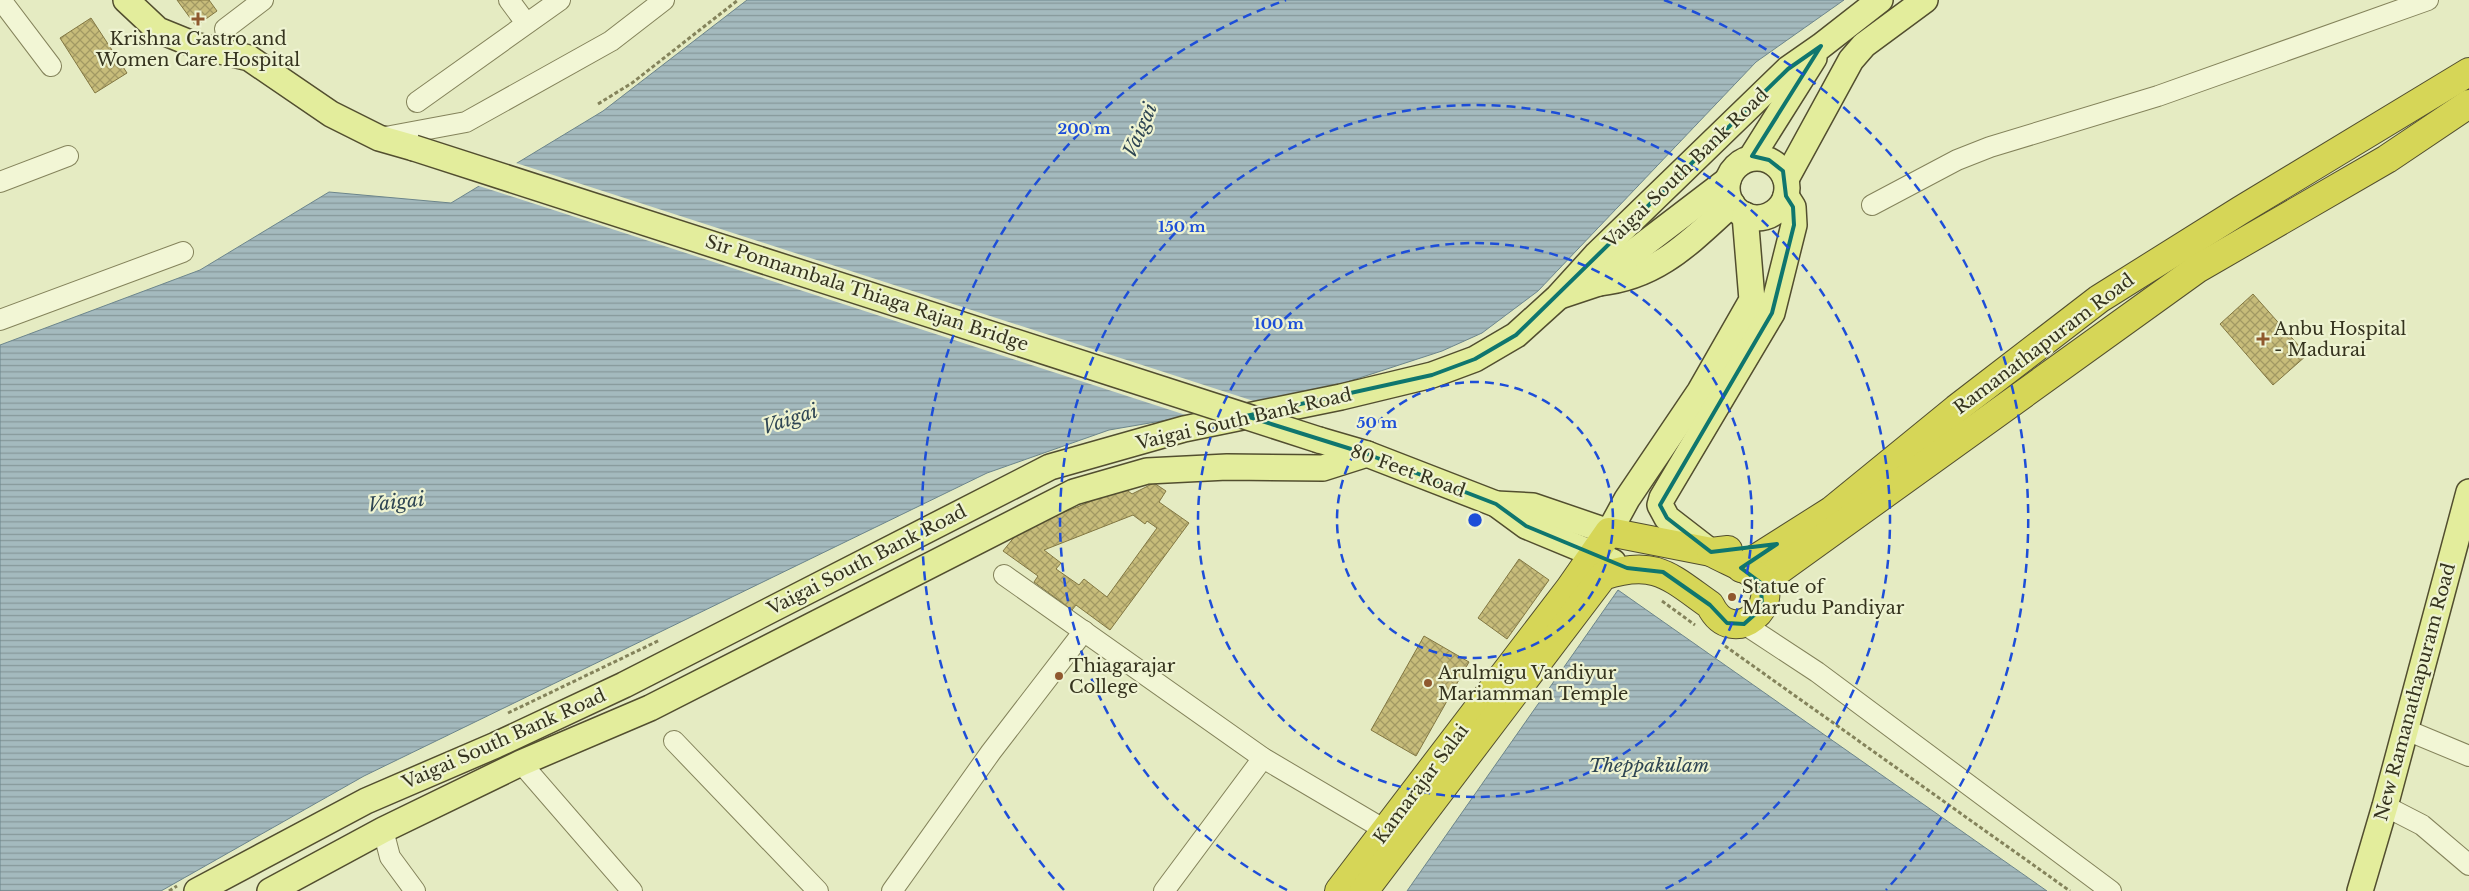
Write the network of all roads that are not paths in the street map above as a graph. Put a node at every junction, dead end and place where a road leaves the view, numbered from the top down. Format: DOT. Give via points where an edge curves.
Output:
graph roads {
  1 [pos="1,0"];
  2 [pos="126,0"];
  3 [pos="263,0"];
  4 [pos="510,0"];
  5 [pos="560,0"];
  6 [pos="664,0"];
  7 [pos="1880,0"];
  8 [pos="1925,0"];
  9 [pos="2428,0"];
  10 [pos="526,23"];
  11 [pos="225,29"];
  12 [pos="1821,46"];
  13 [pos="51,66"];
  14 [pos="2469,72"];
  15 [pos="417,102"];
  16 [pos="2469,104"];
  17 [pos="379,138"];
  18 [pos="68,156"];
  19 [pos="1751,158"];
  20 [pos="1728,180"];
  21 [pos="0,182"];
  22 [pos="1786,188"];
  23 [pos="1872,205"];
  24 [pos="1738,210"];
  25 [pos="183,252"];
  26 [pos="1599,283"];
  27 [pos="1558,297"];
  28 [pos="0,320"];
  29 [pos="1319,440"];
  30 [pos="1367,454"];
  31 [pos="2469,492"];
  32 [pos="1496,504"];
  33 [pos="1609,532"];
  34 [pos="1777,544"];
  35 [pos="1710,552"];
  36 [pos="1595,555"];
  37 [pos="1627,568"];
  38 [pos="1004,576"];
  39 [pos="1751,576"];
  40 [pos="1744,624"];
  41 [pos="1084,631"];
  42 [pos="2404,729"];
  43 [pos="674,741"];
  44 [pos="2469,756"];
  45 [pos="1263,758"];
  46 [pos="521,763"];
  47 [pos="2385,806"];
  48 [pos="383,830"];
  49 [pos="1395,835"];
  50 [pos="2469,866"];
  51 [pos="200,890"];
  52 [pos="270,891"];
  53 [pos="415,891"];
  54 [pos="632,891"];
  55 [pos="818,891"];
  56 [pos="892,891"];
  57 [pos="1164,891"];
  58 [pos="1339,891"];
  59 [pos="1364,891"];
  60 [pos="2111,891"];
  61 [pos="2360,891"];
  1 -- 13 [label="street"];
  2 -- 17 [label="main road" via="158,30 194,44 250,58 331,114"];
  3 -- 11 [label="street"];
  4 -- 10 [label="street"];
  5 -- 10 [label="street"];
  6 -- 17 [label="street" via="611,41 466,122"];
  7 -- 12 [label="main road, Vaigai South Bank Road"];
  8 -- 22 [label="main road" via="1864,45 1851,60"];
  9 -- 23 [label="street" via="2158,96 1990,147 1957,160"];
  10 -- 15 [label="street"];
  12 -- 19 [label="main road, Vaigai South Bank Road"];
  12 -- 27 [label="main road, Vaigai South Bank Road" via="1788,69 1597,254"];
  14 -- 34 [label="highway, Ramanathapuram Road" via="2099,299 1831,511"];
  16 -- 39 [label="highway, Ramanathapuram Road" via="2387,159 2197,269"];
  17 -- 29 [label="main road, Sir Ponnambala Thiaga Rajan Bridge, bridge"];
  18 -- 21 [label="street"];
  19 -- 20 [label="main road" via="1736,166"];
  19 -- 22 [label="main road" via="1777,164"];
  20 -- 24 [label="main road" via="1728,196"];
  20 -- 26 [label="main road, Vaigai South Bank Road" via="1614,267"];
  22 -- 24 [label="main road" via="1782,204 1770,215 1761,218"];
  22 -- 35 [label="main road" via="1793,207 1794,225 1772,313 1660,505 1666,518"];
  24 -- 26 [label="main road" via="1660,264 1622,280"];
  24 -- 33 [label="main road" via="1752,300 1700,391 1627,499"];
  25 -- 28 [label="street"];
  26 -- 27 [label="main road, Vaigai South Bank Road"];
  27 -- 51 [label="main road, Vaigai South Bank Road" via="1516,335 1475,359 1432,375 1184,429 1050,467 624,685 366,801"];
  29 -- 30 [label="main road, 80 Feet Road"];
  30 -- 32 [label="main road, 80 Feet Road"];
  30 -- 46 [label="main road, Vaigai South Bank Road" via="1323,468 1227,467 1147,471 1074,492 650,708"];
  31 -- 42 [label="main road, New Ramanathapuram Road"];
  32 -- 33 [label="main road, 80 Feet Road" via="1533,506"];
  32 -- 36 [label="main road, 80 Feet Road" via="1526,526"];
  33 -- 35 [label="highway, Ramanathapuram Road"];
  33 -- 36 [label="highway, Kamarajar Salai"];
  34 -- 35 [label="highway, Ramanathapuram Road"];
  34 -- 39 [label="highway"];
  35 -- 39 [label="highway"];
  36 -- 37 [label="main road, 80 Feet Road"];
  36 -- 49 [label="highway, Kamarajar Salai"];
  37 -- 40 [label="highway" via="1663,572 1710,605 1713,612 1727,622"];
  37 -- 49 [label="highway, Kamarajar Salai" via="1603,576"];
  38 -- 41 [label="street"];
  39 -- 40 [label="highway" via="1764,592 1762,608 1758,615"];
  40 -- 60 [label="street" via="1817,672"];
  41 -- 45 [label="street"];
  41 -- 56 [label="street" via="991,752"];
  42 -- 44 [label="street"];
  42 -- 47 [label="main road, New Ramanathapuram Road"];
  43 -- 55 [label="street"];
  45 -- 49 [label="street"];
  45 -- 57 [label="street"];
  46 -- 48 [label="main road, Vaigai South Bank Road"];
  46 -- 54 [label="street"];
  47 -- 50 [label="street" via="2422,825"];
  47 -- 61 [label="main road, New Ramanathapuram Road"];
  48 -- 52 [label="main road, Vaigai South Bank Road"];
  48 -- 53 [label="street" via="390,857"];
  49 -- 58 [label="highway, Kamarajar Salai"];
  49 -- 59 [label="highway, Kamarajar Salai"];
}
